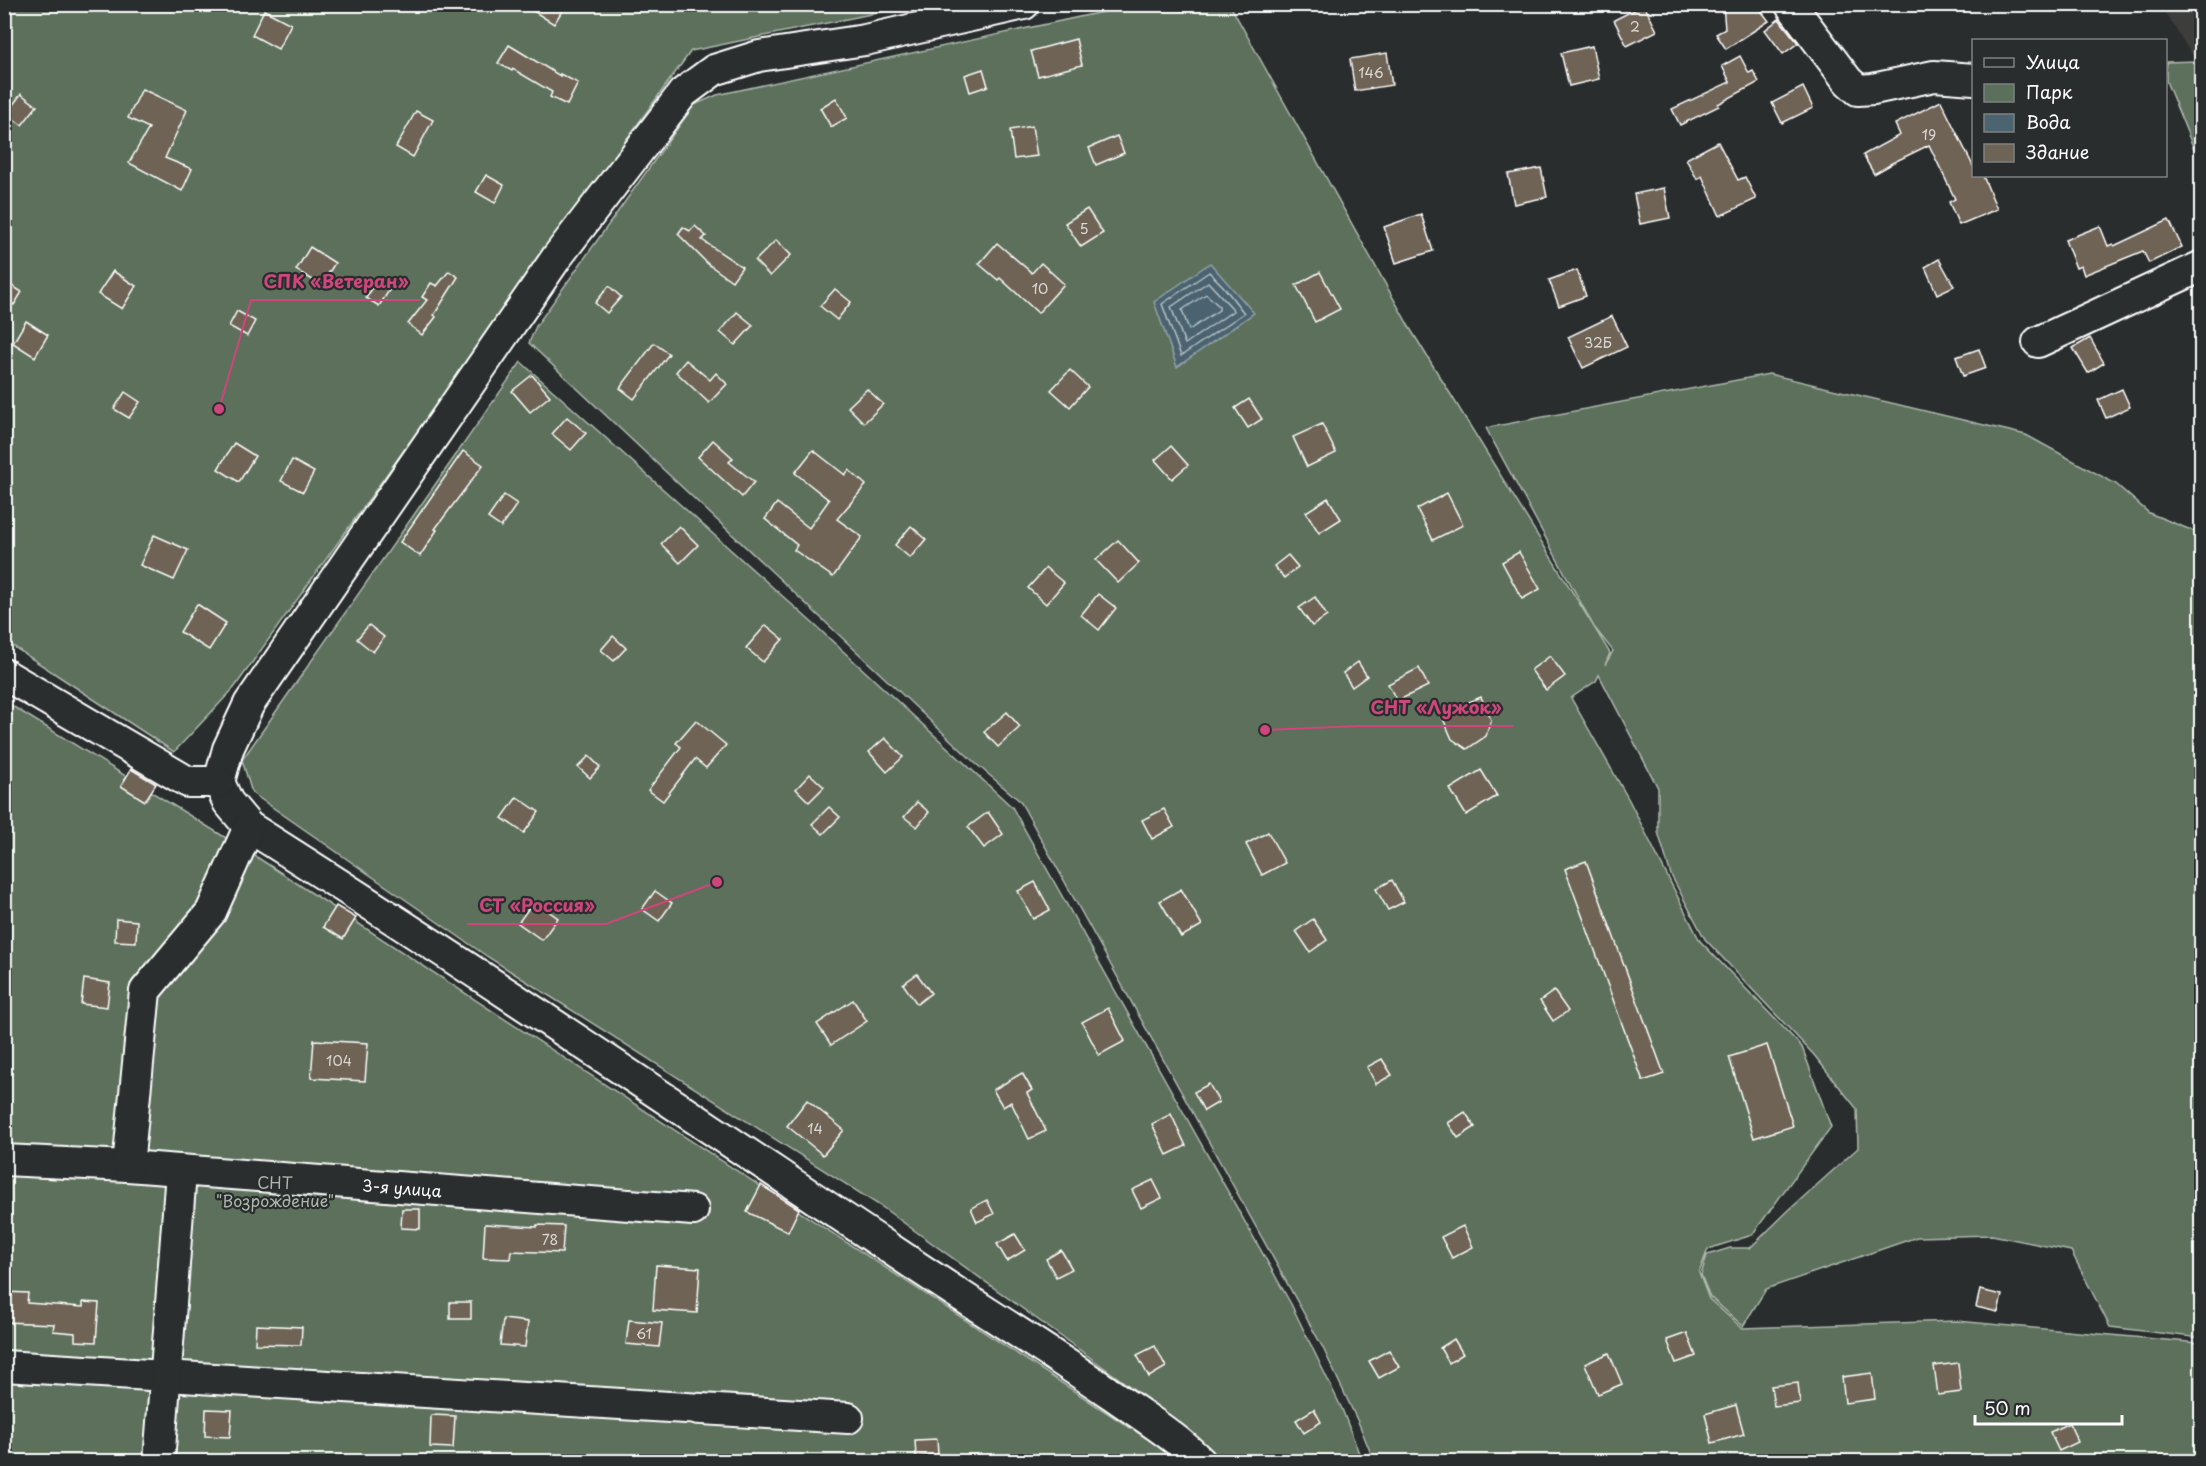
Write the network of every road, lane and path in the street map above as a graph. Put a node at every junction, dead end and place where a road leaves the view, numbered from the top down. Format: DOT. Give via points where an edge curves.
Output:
graph roads {
  1 [pos="1024,4"];
  2 [pos="1790,4"];
  3 [pos="1972,79"];
  4 [pos="2202,267"];
  5 [pos="2038,342"];
  6 [pos="4,674"];
  7 [pos="219,782"];
  8 [pos="249,827"];
  9 [pos="4,1160"];
  10 [pos="128,1166"];
  11 [pos="181,1172"];
  12 [pos="693,1210"];
  13 [pos="4,1366"];
  14 [pos="166,1375"];
  15 [pos="848,1418"];
  16 [pos="159,1461"];
  17 [pos="1202,1461"];
  1 -- 7 [label="street" via="865,40 759,56 714,70 683,93 557,257 249,704 228,748"];
  2 -- 3 [label="street" via="1858,90 1934,76"];
  4 -- 5 [label="street"];
  6 -- 7 [label="street" via="188,782"];
  7 -- 8 [label="street" via="228,802"];
  8 -- 10 [label="street" via="211,912 145,991"];
  8 -- 17 [label="street" via="422,936 1075,1368"];
  9 -- 10 [label="street, 3-я улица"];
  10 -- 11 [label="street, 3-я улица"];
  11 -- 12 [label="street, 3-я улица"];
  11 -- 14 [label="street"];
  13 -- 14 [label="street"];
  14 -- 15 [label="street"];
  14 -- 16 [label="street"];
}
